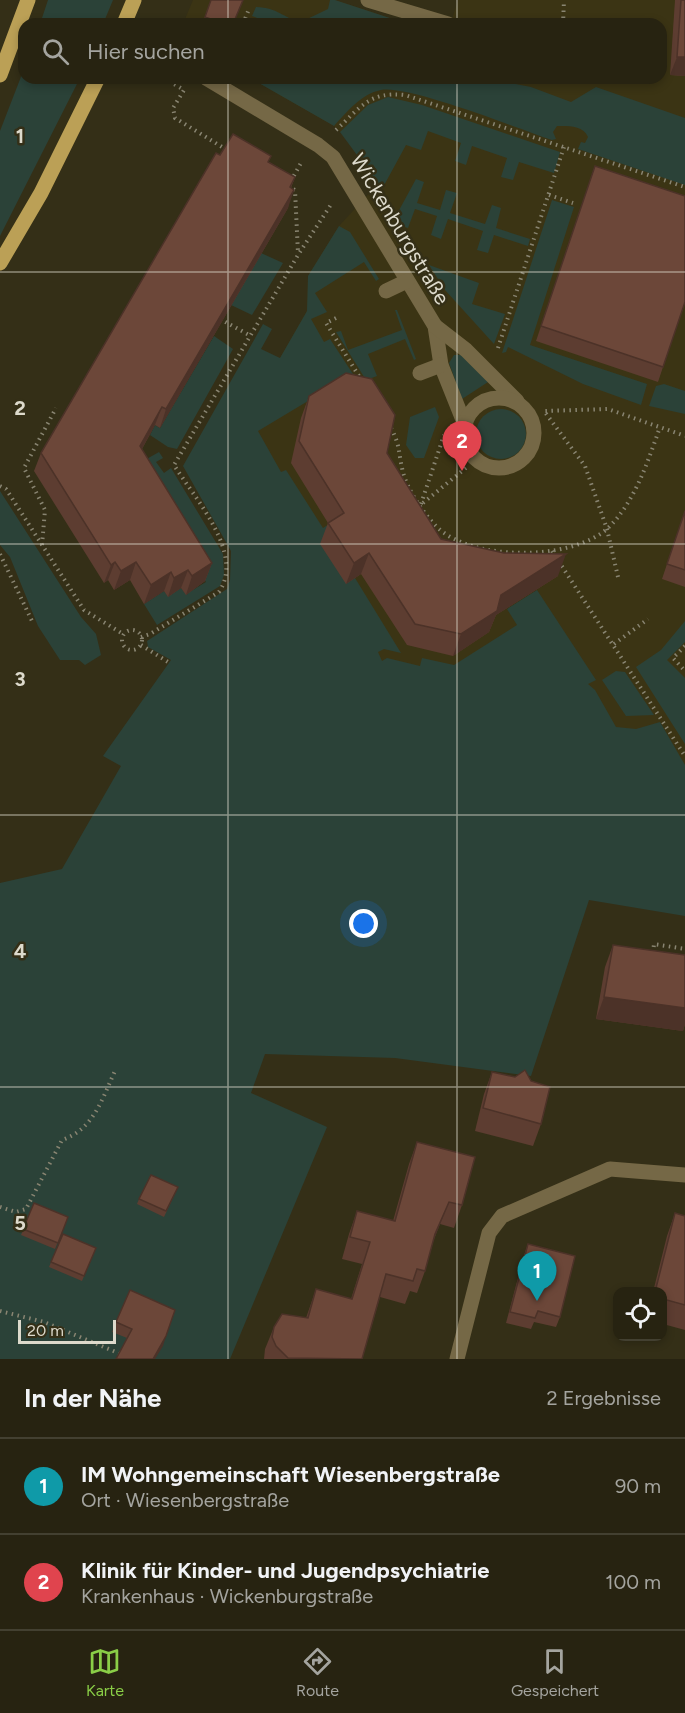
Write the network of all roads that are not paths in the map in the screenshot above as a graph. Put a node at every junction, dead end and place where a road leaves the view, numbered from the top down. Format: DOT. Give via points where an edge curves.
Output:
graph roads {
  1 [pos="28,0"];
  2 [pos="134,0"];
  3 [pos="368,0"];
  4 [pos="21,18"];
  5 [pos="126,18"];
  6 [pos="428,18"];
  7 [pos="18,27"];
  8 [pos="1,72"];
  9 [pos="95,84"];
  10 [pos="216,84"];
  11 [pos="0,263"];
  12 [pos="407,281"];
  13 [pos="386,291"];
  14 [pos="435,327"];
  15 [pos="441,365"];
  16 [pos="420,373"];
  17 [pos="519,403"];
  18 [pos="465,425"];
  19 [pos="685,1175"];
  20 [pos="458,1359"];
  1 -- 4 [label="main road"];
  2 -- 5 [label="main road"];
  3 -- 6 [label="street"];
  7 -- 8 [label="main road"];
  9 -- 11 [label="main road" via="41,193"];
  10 -- 12 [label="street, Wickenburgstraße" via="333,157"];
  12 -- 13 [label="street"];
  12 -- 14 [label="street, Wickenburgstraße"];
  14 -- 15 [label="street, Wickenburgstraße"];
  14 -- 17 [label="street, Wickenburgstraße" via="466,350"];
  15 -- 16 [label="street"];
  15 -- 18 [label="street, Wickenburgstraße"];
  17 -- 18 [label="street" via="504,398 481,403 471,411"];
  17 -- 18 [label="street, Wickenburgstraße" via="530,415 535,433 530,452 516,465 496,468 477,461 465,444"];
  19 -- 20 [label="street" via="610,1169 502,1216 489,1233"];
}
